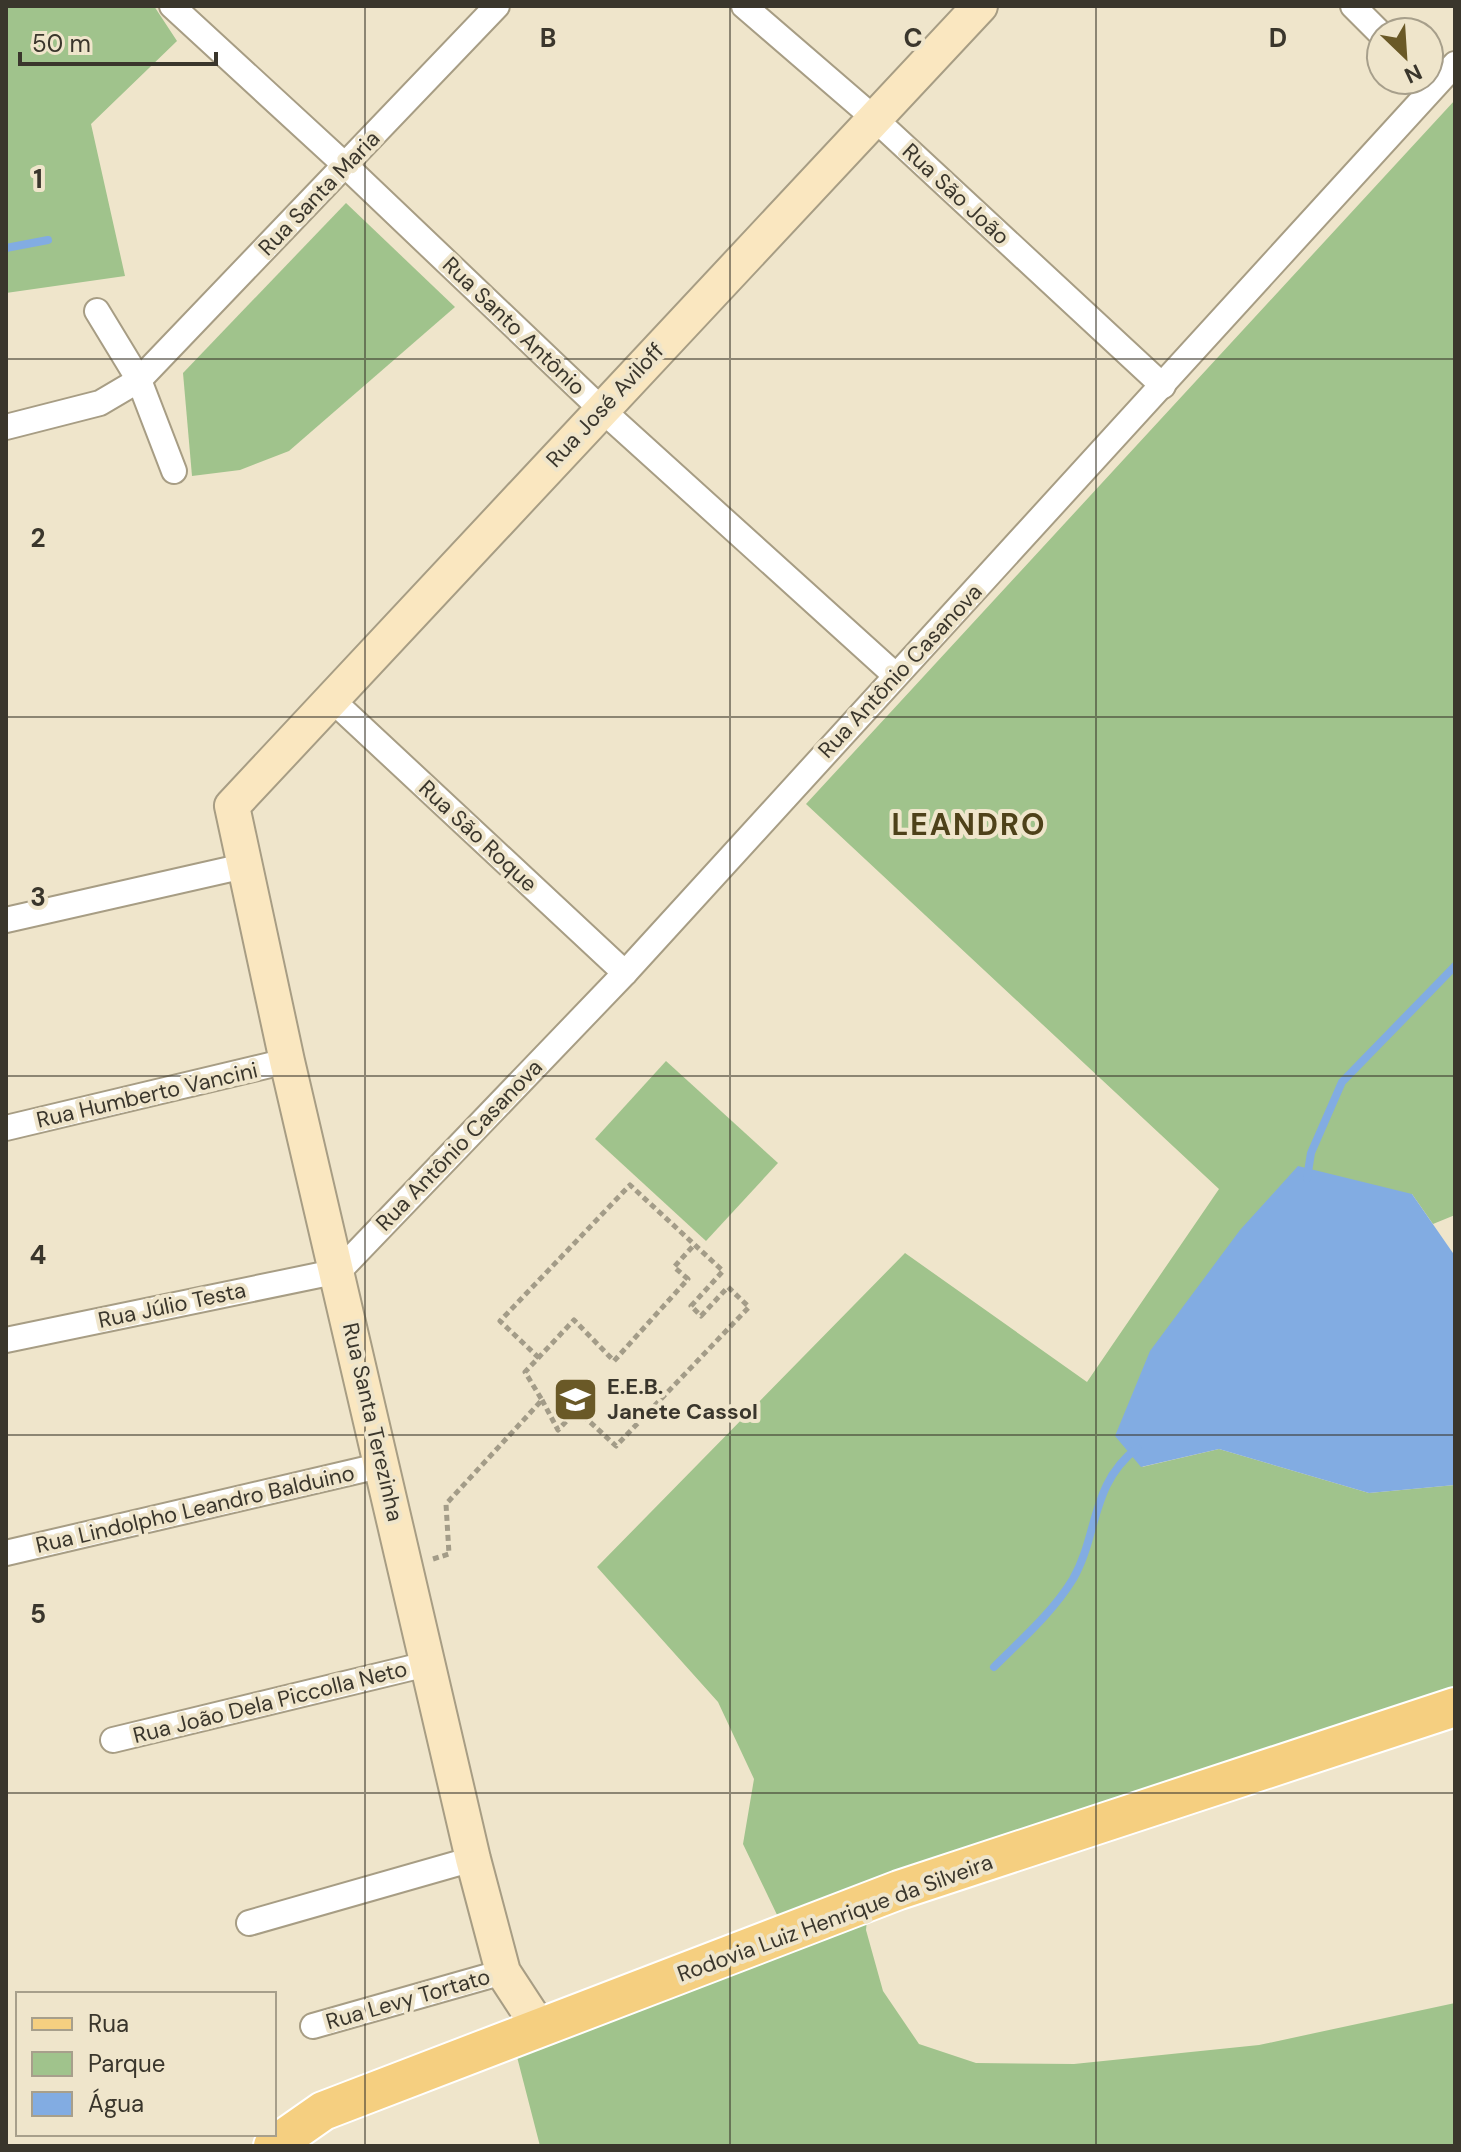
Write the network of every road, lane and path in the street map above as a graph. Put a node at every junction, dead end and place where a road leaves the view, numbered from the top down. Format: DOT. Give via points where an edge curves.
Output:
graph roads {
  1 [pos="172,6"];
  2 [pos="497,6"];
  3 [pos="744,6"];
  4 [pos="980,6"];
  5 [pos="1419,96"];
  6 [pos="875,119"];
  7 [pos="346,166"];
  8 [pos="97,311"];
  9 [pos="139,380"];
  10 [pos="1163,386"];
  11 [pos="601,409"];
  12 [pos="6,427"];
  13 [pos="174,471"];
  14 [pos="895,675"];
  15 [pos="331,699"];
  16 [pos="232,806"];
  17 [pos="244,866"];
  18 [pos="6,920"];
  19 [pos="625,973"];
  20 [pos="287,1061"];
  21 [pos="6,1128"];
  22 [pos="694,1244"];
  23 [pos="339,1271"];
  24 [pos="6,1340"];
  25 [pos="539,1358"];
  26 [pos="542,1400"];
  27 [pos="383,1465"];
  28 [pos="6,1553"];
  29 [pos="406,1567"];
  30 [pos="427,1664"];
  31 [pos="1455,1707"];
  32 [pos="113,1740"];
  33 [pos="473,1859"];
  34 [pos="249,1923"];
  35 [pos="503,1972"];
  36 [pos="313,2026"];
  37 [pos="539,2027"];
  38 [pos="273,2146"];
  1 -- 7 [label="street, Rua Santo Antônio"];
  2 -- 7 [label="street, Rua Santa Maria"];
  3 -- 6 [label="street, Rua São João"];
  4 -- 6 [label="street, Rua José Aviloff"];
  5 -- 10 [label="street, Rua Antônio Casanova"];
  6 -- 10 [label="street, Rua São João"];
  6 -- 11 [label="street, Rua José Aviloff"];
  7 -- 9 [label="street, Rua Santa Maria"];
  7 -- 11 [label="street, Rua Santo Antônio"];
  8 -- 9 [label="street"];
  9 -- 12 [label="street, Rua Santa Maria" via="100,403"];
  9 -- 13 [label="street"];
  10 -- 14 [label="street, Rua Antônio Casanova"];
  11 -- 14 [label="street, Rua Santo Antônio"];
  11 -- 15 [label="street, Rua José Aviloff"];
  14 -- 19 [label="street, Rua Antônio Casanova"];
  15 -- 16 [label="street, Rua José Aviloff"];
  15 -- 19 [label="street, Rua São Roque"];
  16 -- 17 [label="street, Rua Santa Terezinha"];
  17 -- 18 [label="street"];
  17 -- 20 [label="street, Rua Santa Terezinha"];
  19 -- 23 [label="street, Rua Antônio Casanova"];
  20 -- 21 [label="street, Rua Humberto Vancini"];
  20 -- 23 [label="street, Rua Santa Terezinha"];
  22 -- 25 [label="path" via="674,1267 688,1279 614,1361 574,1320"];
  22 -- 25 [label="path" via="630,1185 500,1321"];
  22 -- 26 [label="path" via="723,1271 691,1306 701,1316 728,1287 749,1307 645,1419 616,1446 577,1410 558,1430"];
  23 -- 24 [label="street, Rua Júlio Testa"];
  23 -- 27 [label="street, Rua Santa Terezinha"];
  25 -- 26 [label="path" via="525,1372"];
  26 -- 29 [label="path" via="446,1504 449,1554"];
  27 -- 28 [label="street, Rua Lindolpho Leandro Balduino"];
  27 -- 29 [label="street, Rua Santa Terezinha"];
  29 -- 30 [label="street, Rua Santa Terezinha"];
  30 -- 32 [label="street, Rua João Dela Piccolla Neto"];
  30 -- 33 [label="street, Rua Santa Terezinha"];
  31 -- 37 [label="main road, Rodovia Luiz Henrique da Silveira" via="899,1890"];
  33 -- 34 [label="street"];
  33 -- 35 [label="street, Rua Santa Terezinha"];
  35 -- 36 [label="street, Rua Levy Tortato"];
  35 -- 37 [label="street, Rua Santa Terezinha"];
  37 -- 38 [label="main road, Rodovia Luiz Henrique da Silveira" via="323,2111"];
}
